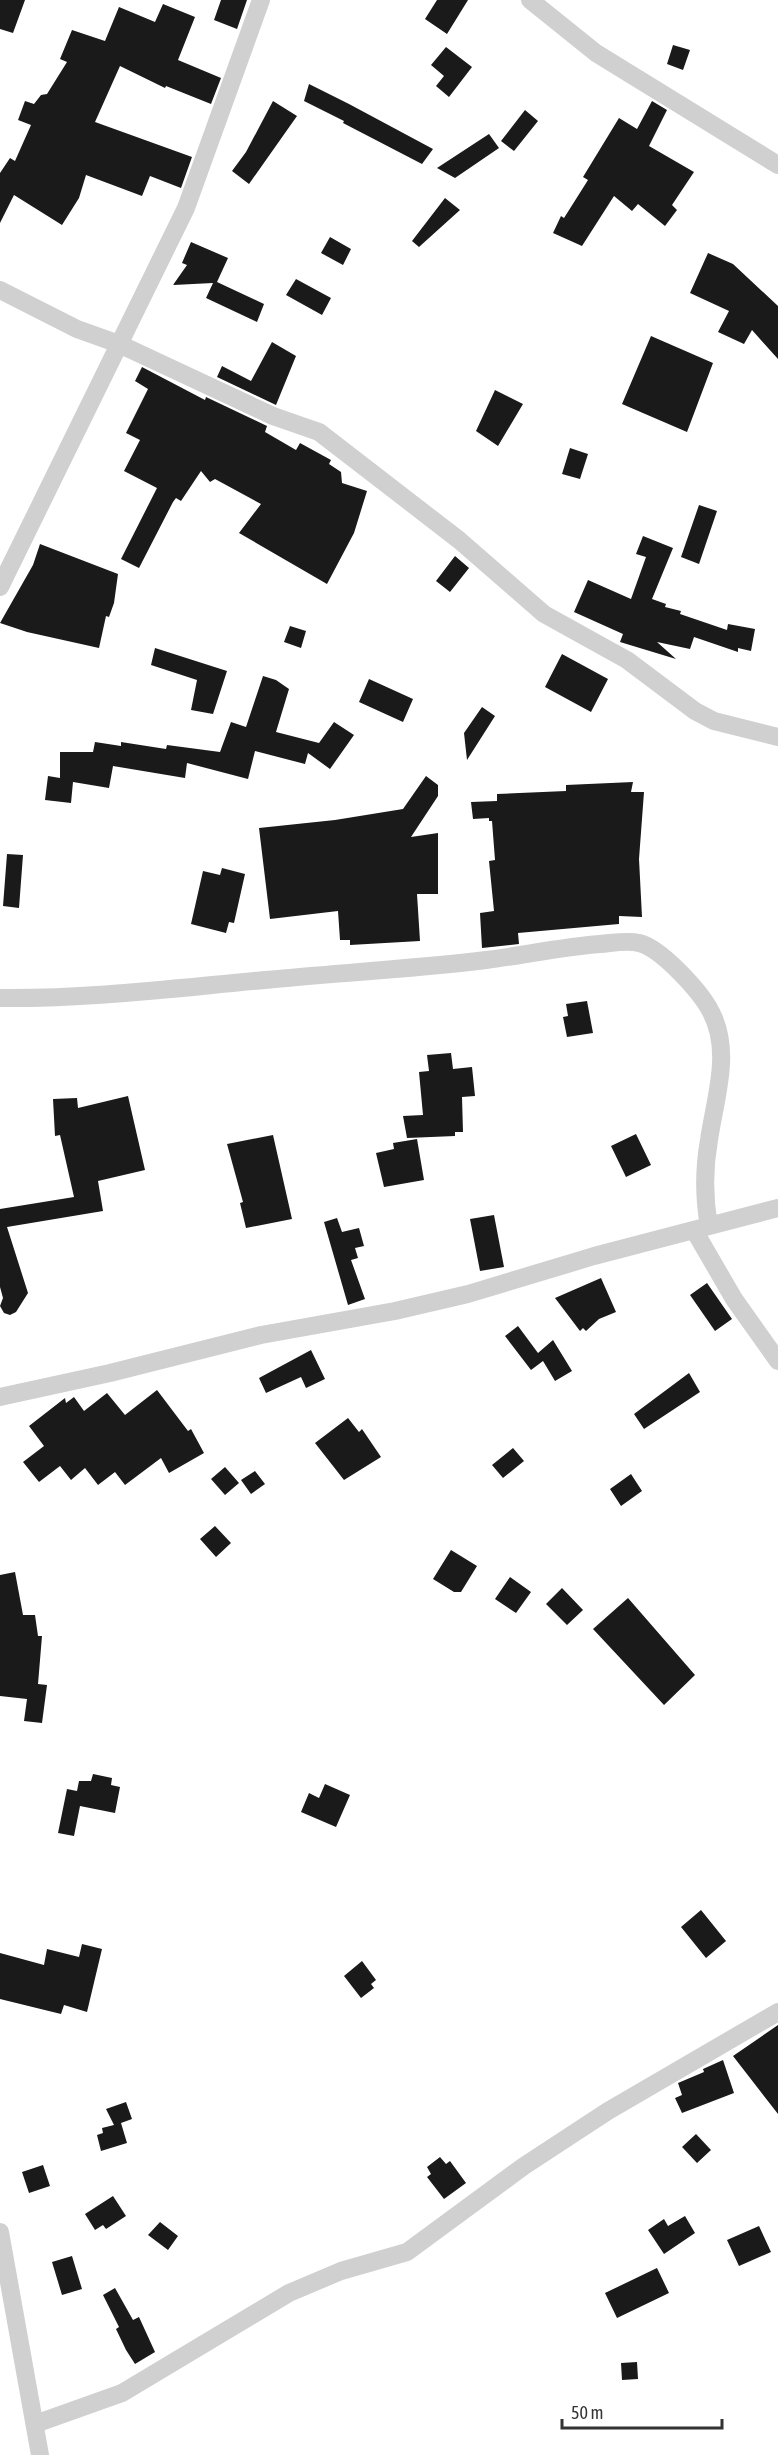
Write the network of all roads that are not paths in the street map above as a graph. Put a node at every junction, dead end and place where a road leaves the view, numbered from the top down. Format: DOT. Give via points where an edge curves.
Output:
graph roads {
  1 [pos="261,0"];
  2 [pos="530,0"];
  3 [pos="778,165"];
  4 [pos="0,290"];
  5 [pos="119,344"];
  6 [pos="0,587"];
  7 [pos="778,737"];
  8 [pos="0,999"];
  9 [pos="778,1209"];
  10 [pos="701,1228"];
  11 [pos="778,1361"];
  12 [pos="0,1397"];
  13 [pos="778,2012"];
  14 [pos="0,2232"];
  15 [pos="35,2424"];
  16 [pos="40,2455"];
  1 -- 5 [label="street" via="186,208"];
  2 -- 3 [label="street" via="596,52"];
  4 -- 5 [label="street"];
  5 -- 6 [label="street"];
  5 -- 7 [label="street" via="325,436 459,540 544,614 627,660 714,721"];
  8 -- 10 [label="street" via="162,991 639,943 653,949 698,993 712,1013 718,1034 721,1077 708,1142"];
  9 -- 10 [label="street"];
  10 -- 11 [label="street" via="734,1299"];
  10 -- 12 [label="street" via="468,1294 261,1335"];
  13 -- 15 [label="street" via="608,2111 524,2166 407,2252 340,2271 289,2293 122,2393"];
  14 -- 15 [label="street"];
  15 -- 16 [label="street"];
}
